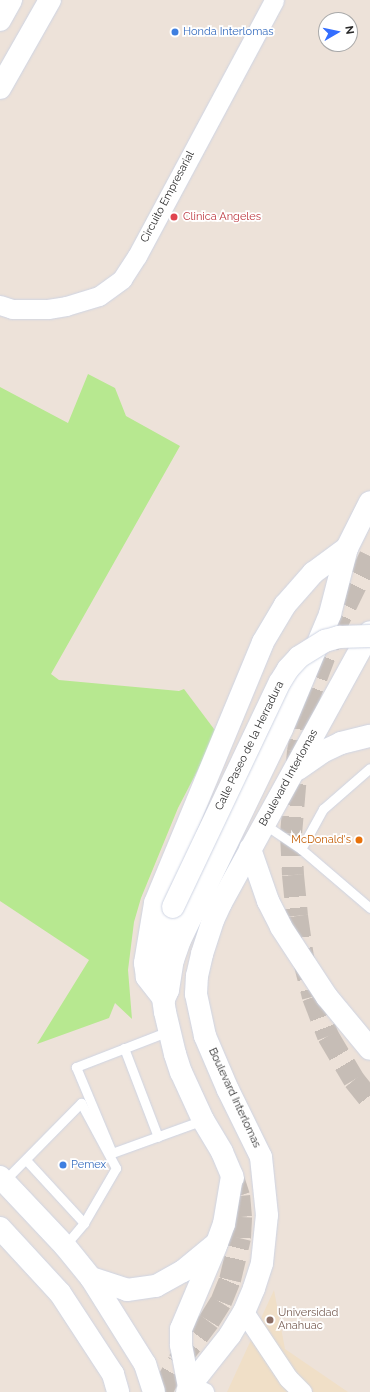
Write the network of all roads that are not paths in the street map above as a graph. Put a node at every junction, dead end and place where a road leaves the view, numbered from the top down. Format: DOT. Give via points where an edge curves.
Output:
graph roads {
  1 [pos="11,0"];
  2 [pos="50,0"];
  3 [pos="274,0"];
  4 [pos="0,20"];
  5 [pos="0,88"];
  6 [pos="0,305"];
  7 [pos="370,502"];
  8 [pos="347,548"];
  9 [pos="370,632"];
  10 [pos="370,636"];
  11 [pos="370,736"];
  12 [pos="370,768"];
  13 [pos="290,777"];
  14 [pos="264,824"];
  15 [pos="250,849"];
  16 [pos="301,849"];
  17 [pos="370,908"];
  18 [pos="164,999"];
  19 [pos="169,1031"];
  20 [pos="124,1048"];
  21 [pos="370,1049"];
  22 [pos="203,1120"];
  23 [pos="158,1137"];
  24 [pos="26,1160"];
  25 [pos="2,1179"];
  26 [pos="84,1223"];
  27 [pos="0,1228"];
  28 [pos="217,1243"];
  29 [pos="65,1246"];
  30 [pos="91,1278"];
  31 [pos="244,1312"];
  32 [pos="193,1390"];
  33 [pos="118,1392"];
  34 [pos="154,1392"];
  35 [pos="302,1392"];
  1 -- 4 [label="main road"];
  2 -- 5 [label="main road"];
  3 -- 6 [label="street, Circuito Empresarial" via="137,256 122,279 99,296 66,306 19,309"];
  7 -- 8 [label="main road"];
  8 -- 18 [label="main road" via="330,614 282,729 180,940"];
  8 -- 18 [label="main road" via="313,573 285,605 262,642 155,903 145,963 147,977"];
  9 -- 13 [label="main road, Boulevard Interlomas"];
  10 -- 18 [label="main road, Calle Paseo de la Herradura, bridge" via="340,637 325,641 305,653 288,669 280,682 173,907 162,949"];
  11 -- 13 [label="main road" via="340,743 322,752"];
  12 -- 16 [label="lane" via="323,809"];
  13 -- 14 [label="main road, Boulevard Interlomas"];
  14 -- 15 [label="main road, Boulevard Interlomas"];
  14 -- 16 [label="lane"];
  15 -- 21 [label="main road" via="268,902 284,932 327,997"];
  15 -- 31 [label="main road, Boulevard Interlomas" via="213,920 202,954 196,994 205,1036 228,1090 256,1144 264,1176 268,1215 262,1263"];
  16 -- 17 [label="lane"];
  18 -- 19 [label="main road"];
  19 -- 20 [label="lane"];
  19 -- 22 [label="main road" via="179,1066"];
  20 -- 23 [label="lane"];
  20 -- 23 [label="lane" via="76,1067 112,1153"];
  22 -- 23 [label="lane"];
  22 -- 28 [label="main road" via="233,1177 224,1224"];
  24 -- 25 [label="lane"];
  24 -- 26 [label="lane"];
  24 -- 26 [label="lane" via="81,1103 116,1168"];
  25 -- 29 [label="main road"];
  26 -- 29 [label="lane"];
  27 -- 33 [label="main road" via="60,1293 112,1374"];
  28 -- 30 [label="main road" via="183,1271 156,1286 127,1290"];
  28 -- 32 [label="main road" via="181,1330 181,1345"];
  29 -- 30 [label="main road"];
  30 -- 34 [label="main road" via="145,1364"];
  31 -- 32 [label="main road, Boulevard Interlomas"];
  31 -- 35 [label="street" via="288,1378"];
}
